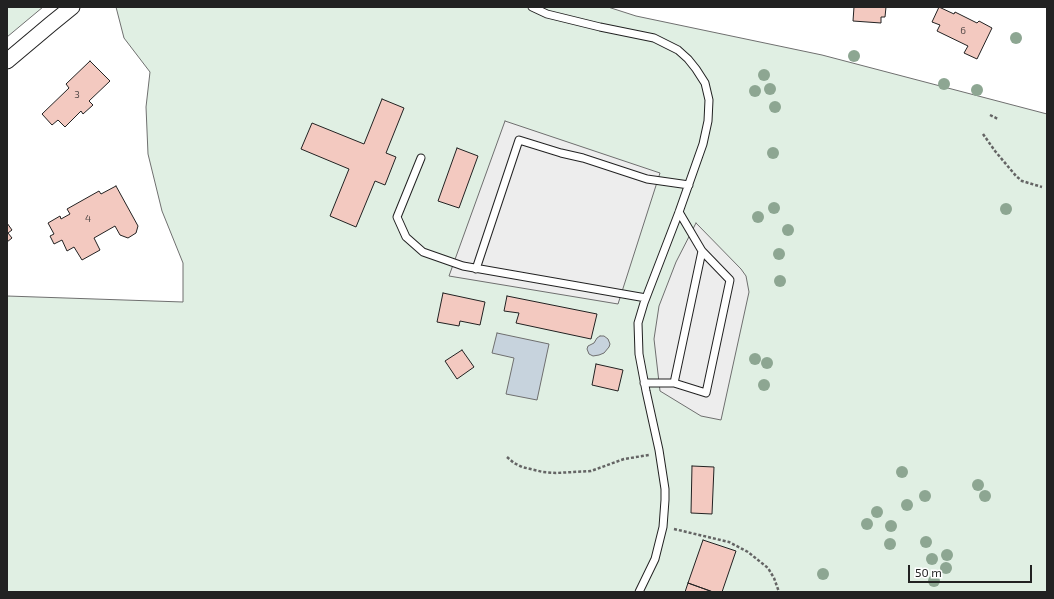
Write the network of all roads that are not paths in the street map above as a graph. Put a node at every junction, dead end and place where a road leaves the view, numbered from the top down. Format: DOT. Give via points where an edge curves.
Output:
graph roads {
  1 [pos="72,7"];
  2 [pos="532,7"];
  3 [pos="7,61"];
  4 [pos="421,158"];
  5 [pos="688,186"];
  6 [pos="679,212"];
  7 [pos="702,251"];
  8 [pos="476,268"];
  9 [pos="646,298"];
  10 [pos="644,383"];
  11 [pos="674,383"];
  12 [pos="639,592"];
  1 -- 3 [label="street"];
  2 -- 5 [label="lane" via="547,14 654,38 678,50 688,59 705,83 709,100 703,144"];
  4 -- 8 [label="lane" via="396,217 406,237 423,252"];
  5 -- 6 [label="lane"];
  5 -- 8 [label="lane" via="647,179 519,140"];
  6 -- 7 [label="lane"];
  6 -- 9 [label="lane"];
  7 -- 11 [label="lane"];
  7 -- 11 [label="lane" via="730,280 706,393"];
  8 -- 9 [label="lane"];
  9 -- 10 [label="lane" via="638,323 639,354"];
  10 -- 11 [label="lane"];
  10 -- 12 [label="lane" via="665,489 665,515 655,559"];
}
